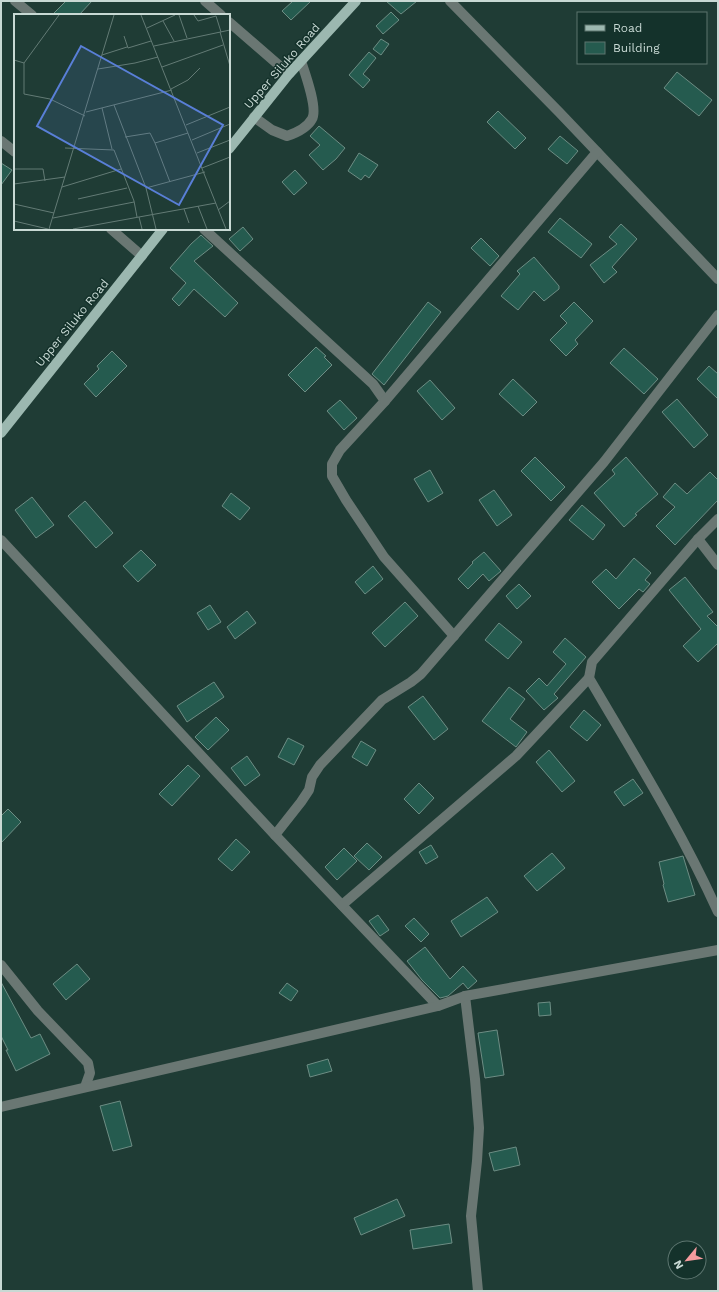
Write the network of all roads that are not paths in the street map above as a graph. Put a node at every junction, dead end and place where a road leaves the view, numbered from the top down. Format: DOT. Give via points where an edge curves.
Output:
graph roads {
  1 [pos="15,1"];
  2 [pos="205,1"];
  3 [pos="356,1"];
  4 [pos="450,1"];
  5 [pos="31,14"];
  6 [pos="220,14"];
  7 [pos="230,23"];
  8 [pos="301,61"];
  9 [pos="289,74"];
  10 [pos="254,118"];
  11 [pos="1,141"];
  12 [pos="230,148"];
  13 [pos="14,151"];
  14 [pos="597,152"];
  15 [pos="112,230"];
  16 [pos="162,230"];
  17 [pos="205,230"];
  18 [pos="142,256"];
  19 [pos="718,279"];
  20 [pos="718,315"];
  21 [pos="385,400"];
  22 [pos="1,432"];
  23 [pos="718,519"];
  24 [pos="698,539"];
  25 [pos="1,540"];
  26 [pos="718,564"];
  27 [pos="454,636"];
  28 [pos="588,678"];
  29 [pos="276,835"];
  30 [pos="342,906"];
  31 [pos="718,912"];
  32 [pos="718,950"];
  33 [pos="1,965"];
  34 [pos="465,996"];
  35 [pos="438,1006"];
  36 [pos="85,1087"];
  37 [pos="1,1107"];
  38 [pos="478,1291"];
  1 -- 5 [label="street"];
  2 -- 6 [label="street"];
  3 -- 8 [label="main road, Upper Siluko Road"];
  4 -- 14 [label="street"];
  7 -- 9 [label="street"];
  8 -- 9 [label="main road, Upper Siluko Road"];
  8 -- 10 [label="street" via="314,105 313,118 300,132 287,136"];
  9 -- 10 [label="main road, Upper Siluko Road"];
  10 -- 12 [label="main road, Upper Siluko Road"];
  11 -- 13 [label="street"];
  14 -- 19 [label="street"];
  14 -- 21 [label="street"];
  15 -- 18 [label="street"];
  16 -- 18 [label="main road, Upper Siluko Road"];
  17 -- 21 [label="street" via="373,384"];
  18 -- 22 [label="main road, Upper Siluko Road"];
  20 -- 27 [label="street" via="604,462"];
  21 -- 27 [label="street" via="340,450 332,464 332,476 384,557"];
  23 -- 24 [label="street"];
  24 -- 26 [label="street"];
  24 -- 28 [label="street" via="592,662"];
  25 -- 29 [label="street"];
  27 -- 29 [label="street" via="421,674 382,700 320,765 312,778 309,790"];
  28 -- 30 [label="street" via="516,756"];
  28 -- 31 [label="street" via="657,792 699,869"];
  29 -- 30 [label="street"];
  30 -- 35 [label="street"];
  32 -- 34 [label="street"];
  33 -- 36 [label="street" via="38,1011 88,1063 90,1073"];
  34 -- 35 [label="street"];
  34 -- 38 [label="street" via="479,1128 471,1216"];
  35 -- 36 [label="street"];
  36 -- 37 [label="street"];
}
